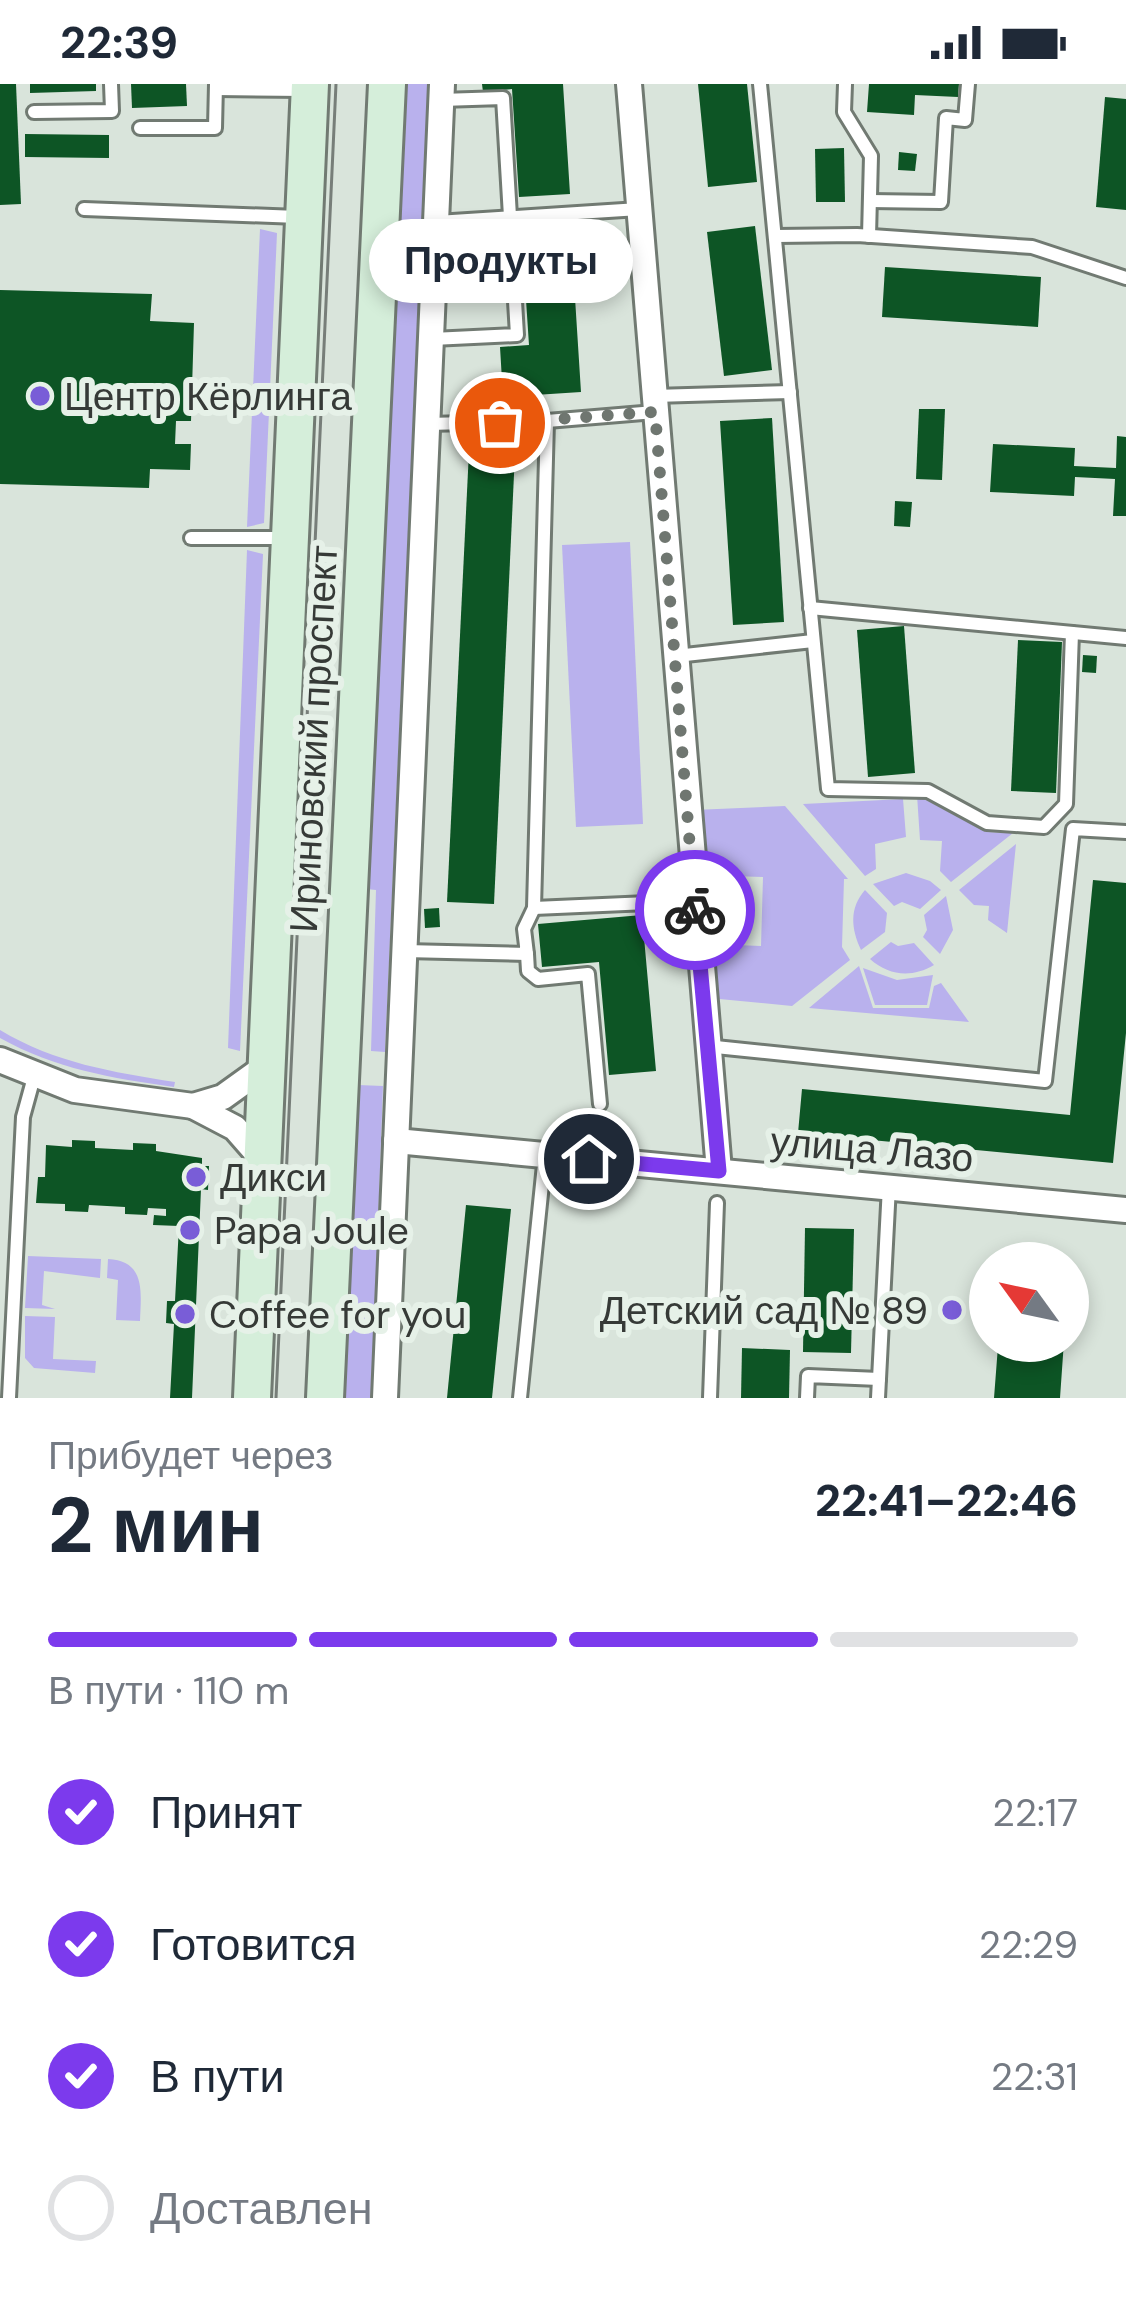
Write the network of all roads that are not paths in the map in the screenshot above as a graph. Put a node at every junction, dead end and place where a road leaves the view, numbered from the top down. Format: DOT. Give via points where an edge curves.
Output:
graph roads {
  1 [pos="111,84"];
  2 [pos="387,84"];
  3 [pos="629,84"];
  4 [pos="760,84"];
  5 [pos="845,84"];
  6 [pos="968,84"];
  7 [pos="216,87"];
  8 [pos="310,87"];
  9 [pos="441,92"];
  10 [pos="34,112"];
  11 [pos="140,128"];
  12 [pos="870,201"];
  13 [pos="84,209"];
  14 [pos="639,209"];
  15 [pos="305,218"];
  16 [pos="510,219"];
  17 [pos="436,222"];
  18 [pos="776,236"];
  19 [pos="869,236"];
  20 [pos="1126,278"];
  21 [pos="431,339"];
  22 [pos="790,392"];
  23 [pos="655,404"];
  24 [pos="547,422"];
  25 [pos="427,424"];
  26 [pos="191,538"];
  27 [pos="290,538"];
  28 [pos="810,608"];
  29 [pos="1072,633"];
  30 [pos="1126,638"];
  31 [pos="813,640"];
  32 [pos="675,656"];
  33 [pos="1126,832"];
  34 [pos="694,901"];
  35 [pos="534,908"];
  36 [pos="405,951"];
  37 [pos="526,954"];
  38 [pos="706,1046"];
  39 [pos="0,1060"];
  40 [pos="268,1064"];
  41 [pos="34,1077"];
  42 [pos="600,1103"];
  43 [pos="194,1106"];
  44 [pos="396,1141"];
  45 [pos="545,1154"];
  46 [pos="263,1160"];
  47 [pos="719,1171"];
  48 [pos="889,1186"];
  49 [pos="717,1203"];
  50 [pos="1126,1210"];
  51 [pos="879,1379"];
  52 [pos="9,1398"];
  53 [pos="252,1398"];
  54 [pos="325,1398"];
  55 [pos="385,1398"];
  56 [pos="520,1398"];
  57 [pos="710,1398"];
  58 [pos="807,1398"];
  59 [pos="878,1398"];
  1 -- 10 [label="lane" via="112,111"];
  2 -- 54 [label="main road, Ириновский проспект"];
  3 -- 14 [label="street"];
  4 -- 18 [label="lane"];
  5 -- 12 [label="lane" via="844,112 871,157"];
  6 -- 12 [label="lane" via="965,120 946,118 941,202"];
  7 -- 8 [label="lane"];
  7 -- 11 [label="lane" via="215,128"];
  8 -- 15 [label="main road, Ириновский проспект"];
  9 -- 16 [label="lane" via="502,98"];
  9 -- 17 [label="street"];
  12 -- 19 [label="lane"];
  13 -- 15 [label="lane"];
  14 -- 16 [label="lane"];
  14 -- 23 [label="street"];
  15 -- 27 [label="main road, Ириновский проспект"];
  16 -- 17 [label="lane"];
  16 -- 21 [label="lane" via="518,335"];
  17 -- 21 [label="street"];
  18 -- 19 [label="lane"];
  18 -- 22 [label="lane"];
  19 -- 20 [label="lane" via="1032,247"];
  21 -- 25 [label="street"];
  22 -- 23 [label="lane"];
  22 -- 28 [label="lane"];
  23 -- 24 [label="lane"];
  23 -- 32 [label="street"];
  24 -- 25 [label="lane"];
  24 -- 35 [label="lane"];
  25 -- 36 [label="street"];
  26 -- 27 [label="lane"];
  27 -- 40 [label="main road, Ириновский проспект"];
  28 -- 29 [label="lane"];
  28 -- 31 [label="lane"];
  29 -- 30 [label="lane"];
  29 -- 31 [label="lane" via="1066,804 1044,827 987,823 928,790 829,790"];
  31 -- 32 [label="lane"];
  32 -- 34 [label="street"];
  33 -- 38 [label="lane" via="1073,829 1045,1081"];
  34 -- 35 [label="lane"];
  34 -- 38 [label="street"];
  35 -- 37 [label="lane" via="524,928"];
  36 -- 37 [label="lane"];
  36 -- 44 [label="street"];
  37 -- 42 [label="lane" via="538,979 589,974"];
  38 -- 47 [label="street"];
  39 -- 41 [label="street"];
  40 -- 43 [label="street" via="223,1097"];
  40 -- 46 [label="main road, Ириновский проспект"];
  41 -- 43 [label="street"];
  41 -- 52 [label="lane" via="23,1117"];
  43 -- 46 [label="street" via="235,1128"];
  44 -- 45 [label="street, улица Лазо"];
  44 -- 55 [label="street"];
  45 -- 47 [label="street, улица Лазо"];
  45 -- 56 [label="lane"];
  46 -- 53 [label="main road, Ириновский проспект"];
  47 -- 48 [label="street, улица Лазо"];
  48 -- 50 [label="street, улица Лазо"];
  48 -- 51 [label="lane"];
  49 -- 57 [label="lane"];
  51 -- 58 [label="lane" via="808,1376"];
  51 -- 59 [label="lane"];
}
